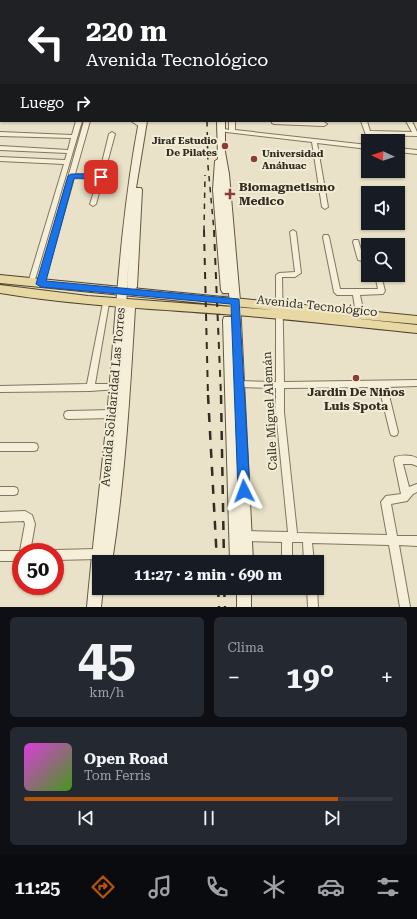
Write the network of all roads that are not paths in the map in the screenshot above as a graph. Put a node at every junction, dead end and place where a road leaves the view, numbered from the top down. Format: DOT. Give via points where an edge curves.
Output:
graph roads {
  1 [pos="275,0"];
  2 [pos="285,0"];
  3 [pos="79,122"];
  4 [pos="87,122"];
  5 [pos="221,122"];
  6 [pos="232,122"];
  7 [pos="274,122"];
  8 [pos="297,122"];
  9 [pos="364,122"];
  10 [pos="410,122"];
  11 [pos="143,123"];
  12 [pos="320,123"];
  13 [pos="220,130"];
  14 [pos="232,131"];
  15 [pos="368,133"];
  16 [pos="416,133"];
  17 [pos="0,134"];
  18 [pos="112,134"];
  19 [pos="276,135"];
  20 [pos="74,137"];
  21 [pos="314,141"];
  22 [pos="361,146"];
  23 [pos="0,148"];
  24 [pos="405,151"];
  25 [pos="70,152"];
  26 [pos="221,152"];
  27 [pos="417,152"];
  28 [pos="0,159"];
  29 [pos="67,162"];
  30 [pos="71,176"];
  31 [pos="101,177"];
  32 [pos="93,204"];
  33 [pos="324,207"];
  34 [pos="293,232"];
  35 [pos="326,237"];
  36 [pos="356,242"];
  37 [pos="39,257"];
  38 [pos="48,257"];
  39 [pos="361,258"];
  40 [pos="380,282"];
  41 [pos="36,283"];
  42 [pos="1,284"];
  43 [pos="127,289"];
  44 [pos="103,290"];
  45 [pos="226,290"];
  46 [pos="356,292"];
  47 [pos="102,303"];
  48 [pos="125,306"];
  49 [pos="233,311"];
  50 [pos="280,311"];
  51 [pos="360,314"];
  52 [pos="417,320"];
  53 [pos="417,329"];
  54 [pos="382,383"];
  55 [pos="417,383"];
  56 [pos="239,384"];
  57 [pos="280,386"];
  58 [pos="115,387"];
  59 [pos="90,388"];
  60 [pos="0,389"];
  61 [pos="68,414"];
  62 [pos="113,414"];
  63 [pos="394,432"];
  64 [pos="0,447"];
  65 [pos="34,447"];
  66 [pos="417,462"];
  67 [pos="417,488"];
  68 [pos="0,491"];
  69 [pos="14,491"];
  70 [pos="406,495"];
  71 [pos="0,517"];
  72 [pos="246,536"];
  73 [pos="290,538"];
  74 [pos="307,538"];
  75 [pos="392,540"];
  76 [pos="417,541"];
  77 [pos="27,543"];
  78 [pos="102,555"];
  79 [pos="103,555"];
  80 [pos="237,555"];
  81 [pos="246,555"];
  82 [pos="288,555"];
  83 [pos="308,555"];
  84 [pos="0,556"];
  85 [pos="12,556"];
  86 [pos="64,556"];
  87 [pos="92,557"];
  88 [pos="97,595"];
  89 [pos="98,595"];
  90 [pos="313,595"];
  91 [pos="95,607"];
  92 [pos="314,607"];
  93 [pos="405,607"];
  1 -- 2 [label="street"];
  3 -- 20 [label="street"];
  4 -- 30 [label="street"];
  5 -- 13 [label="main road"];
  6 -- 14 [label="street"];
  7 -- 19 [label="street"];
  8 -- 12 [label="street"];
  9 -- 15 [label="street"];
  10 -- 16 [label="street"];
  11 -- 43 [label="main road, Avenida Solidaridad Las Torres" via="134,172"];
  13 -- 14 [label="street"];
  13 -- 26 [label="main road"];
  14 -- 19 [label="street"];
  15 -- 16 [label="street"];
  17 -- 20 [label="street"];
  18 -- 31 [label="street"];
  19 -- 21 [label="street"];
  20 -- 25 [label="street"];
  21 -- 22 [label="street"];
  21 -- 33 [label="street"];
  23 -- 25 [label="street"];
  24 -- 27 [label="street"];
  25 -- 29 [label="street"];
  26 -- 45 [label="main road" via="217,190"];
  26 -- 49 [label="main road" via="225,174"];
  28 -- 29 [label="street"];
  29 -- 37 [label="street"];
  30 -- 31 [label="street"];
  30 -- 38 [label="street"];
  31 -- 32 [label="street"];
  34 -- 50 [label="street, Calle Miguel Alemán" via="298,273 279,274"];
  35 -- 46 [label="street" via="336,291"];
  36 -- 39 [label="street"];
  37 -- 38 [label="street"];
  37 -- 41 [label="street"];
  38 -- 41 [label="street"];
  40 -- 46 [label="street" via="382,291"];
  41 -- 42 [label="main road, Avenida Tecnológico"];
  41 -- 44 [label="main road, Avenida Tecnológico"];
  42 -- 47 [label="main road, Avenida Tecnológico" via="30,295"];
  43 -- 44 [label="main road, Avenida Tecnológico"];
  43 -- 48 [label="main road, Avenida Solidaridad Las Torres"];
  43 -- 49 [label="main road, Avenida Tecnológico"];
  44 -- 47 [label="main road" via="105,296"];
  46 -- 51 [label="street"];
  47 -- 48 [label="main road, Avenida Tecnológico"];
  47 -- 59 [label="street"];
  48 -- 49 [label="main road, Avenida Tecnológico"];
  48 -- 58 [label="main road, Avenida Solidaridad Las Torres"];
  48 -- 79 [label="main road, Avenida Solidaridad Las Torres" via="121,441 113,514"];
  49 -- 50 [label="main road, Avenida Tecnológico"];
  49 -- 56 [label="main road"];
  49 -- 80 [label="main road"];
  50 -- 51 [label="main road, Avenida Tecnológico"];
  50 -- 53 [label="main road, Avenida Tecnológico"];
  50 -- 57 [label="street, Calle Miguel Alemán"];
  51 -- 52 [label="main road, Avenida Tecnológico"];
  54 -- 55 [label="street"];
  54 -- 57 [label="street"];
  54 -- 63 [label="street"];
  56 -- 57 [label="street"];
  56 -- 72 [label="main road"];
  57 -- 73 [label="street, Calle Miguel Alemán"];
  58 -- 59 [label="street"];
  58 -- 62 [label="main road, Avenida Solidaridad Las Torres"];
  59 -- 60 [label="street"];
  61 -- 62 [label="street"];
  62 -- 78 [label="main road, Avenida Solidaridad Las Torres"];
  64 -- 65 [label="street"];
  66 -- 70 [label="street" via="398,460"];
  67 -- 70 [label="street"];
  68 -- 69 [label="street"];
  70 -- 75 [label="street" via="386,502"];
  71 -- 77 [label="street" via="29,518"];
  72 -- 73 [label="street"];
  72 -- 81 [label="main road"];
  73 -- 74 [label="street"];
  73 -- 82 [label="street, Calle Miguel Alemán"];
  74 -- 75 [label="street"];
  74 -- 83 [label="street"];
  75 -- 76 [label="street"];
  75 -- 93 [label="street"];
  84 -- 85 [label="street"];
  86 -- 87 [label="street"];
  88 -- 91 [label="main road, Avenida Solidaridad Las Torres"];
  89 -- 91 [label="main road, Avenida Solidaridad Las Torres"];
  90 -- 92 [label="street"];
}
